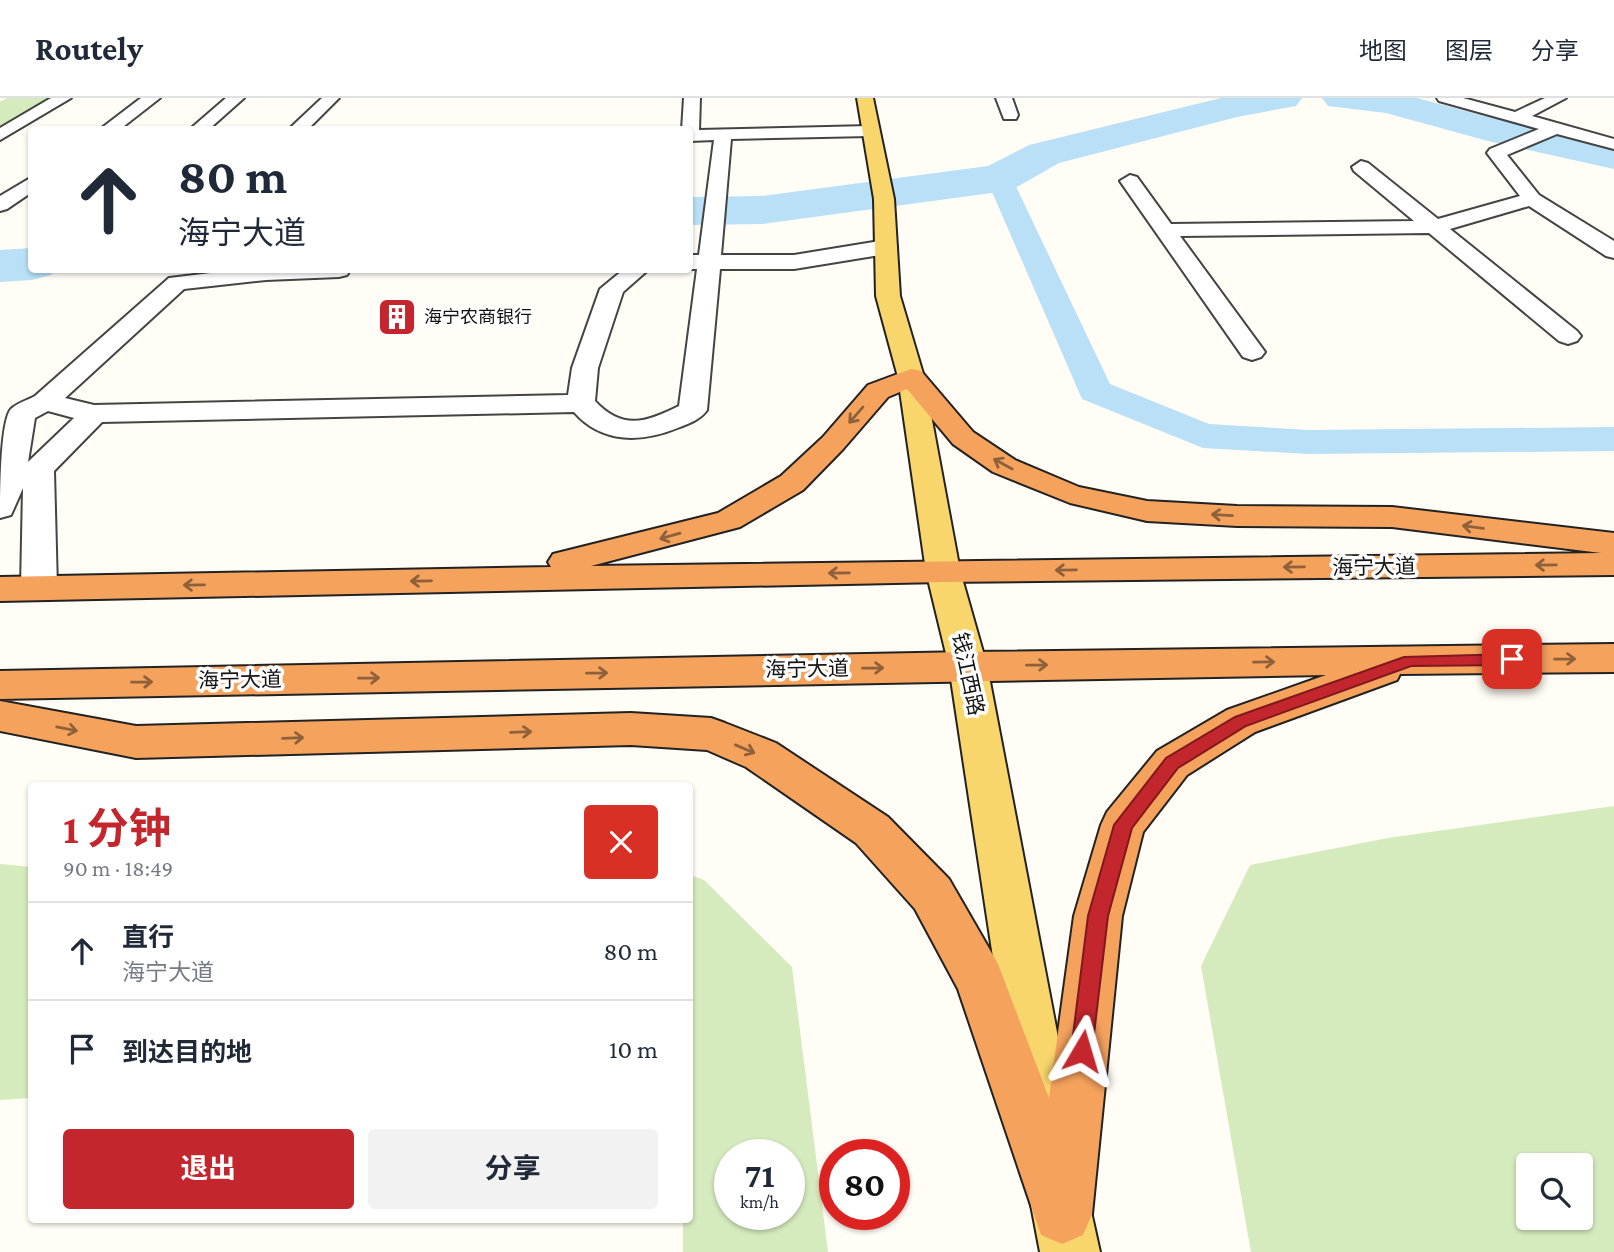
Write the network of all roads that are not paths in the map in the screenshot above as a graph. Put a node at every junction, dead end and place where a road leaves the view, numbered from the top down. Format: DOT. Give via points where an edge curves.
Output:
graph roads {
  1 [pos="63,98"];
  2 [pos="152,98"];
  3 [pos="236,98"];
  4 [pos="331,98"];
  5 [pos="692,98"];
  6 [pos="865,98"];
  7 [pos="1004,98"];
  8 [pos="1445,98"];
  9 [pos="1558,98"];
  10 [pos="1010,115"];
  11 [pos="1515,118"];
  12 [pos="113,126"];
  13 [pos="202,126"];
  14 [pos="300,126"];
  15 [pos="690,126"];
  16 [pos="1552,129"];
  17 [pos="870,131"];
  18 [pos="693,135"];
  19 [pos="723,135"];
  20 [pos="0,136"];
  21 [pos="28,136"];
  22 [pos="1614,144"];
  23 [pos="1361,167"];
  24 [pos="1130,181"];
  25 [pos="28,186"];
  26 [pos="1532,199"];
  27 [pos="0,205"];
  28 [pos="28,208"];
  29 [pos="0,211"];
  30 [pos="1434,227"];
  31 [pos="1165,230"];
  32 [pos="886,247"];
  33 [pos="1614,251"];
  34 [pos="699,262"];
  35 [pos="258,273"];
  36 [pos="633,273"];
  37 [pos="1568,336"];
  38 [pos="1252,352"];
  39 [pos="911,377"];
  40 [pos="45,402"];
  41 [pos="581,403"];
  42 [pos="94,414"];
  43 [pos="0,508"];
  44 [pos="1614,544"];
  45 [pos="1614,564"];
  46 [pos="943,571"];
  47 [pos="489,579"];
  48 [pos="39,588"];
  49 [pos="0,589"];
  50 [pos="1614,658"];
  51 [pos="1410,661"];
  52 [pos="968,666"];
  53 [pos="0,685"];
  54 [pos="0,716"];
  55 [pos="1066,1233"];
  1 -- 20 [label="street"];
  2 -- 12 [label="street"];
  3 -- 13 [label="street"];
  4 -- 14 [label="street"];
  5 -- 15 [label="street"];
  6 -- 17 [label="main road, 钱江西路"];
  7 -- 10 [label="street"];
  8 -- 11 [label="street"];
  9 -- 11 [label="street"];
  11 -- 16 [label="street"];
  16 -- 22 [label="street"];
  16 -- 26 [label="street" via="1496,153"];
  17 -- 19 [label="street"];
  17 -- 32 [label="main road, 钱江西路" via="884,199"];
  18 -- 19 [label="street"];
  19 -- 34 [label="street" via="711,229"];
  20 -- 21 [label="street"];
  23 -- 30 [label="street"];
  24 -- 31 [label="street"];
  25 -- 27 [label="street"];
  26 -- 30 [label="street"];
  26 -- 33 [label="street"];
  28 -- 29 [label="street"];
  30 -- 31 [label="street"];
  30 -- 37 [label="street"];
  31 -- 38 [label="street"];
  32 -- 34 [label="street" via="794,262"];
  32 -- 39 [label="main road, 钱江西路" via="888,296"];
  34 -- 41 [label="street" via="693,410 666,424 632,431 602,423"];
  35 -- 40 [label="street" via="177,283"];
  36 -- 41 [label="street" via="612,289 585,368"];
  44 -- 39 [label="highway, one-way" via="1392,517 1147,511 1070,494 1004,466 963,438"];
  39 -- 46 [label="main road, 钱江西路"];
  39 -- 47 [label="highway, one-way" via="878,391 792,484 729,520"];
  40 -- 42 [label="street"];
  40 -- 43 [label="street" via="21,414 10,482"];
  41 -- 42 [label="street"];
  42 -- 48 [label="street" via="39,469"];
  45 -- 46 [label="highway, 海宁大道, one-way"];
  46 -- 47 [label="highway, 海宁大道, one-way"];
  46 -- 52 [label="main road, 钱江西路"];
  47 -- 48 [label="highway, 海宁大道, one-way"];
  48 -- 49 [label="highway, 海宁大道"];
  51 -- 50 [label="highway, 海宁大道, one-way"];
  52 -- 51 [label="highway, 海宁大道, one-way"];
  51 -- 55 [label="highway" via="1241,722 1172,763 1123,825 1098,916"];
  53 -- 52 [label="highway, 海宁大道, one-way"];
  52 -- 55 [label="main road, 钱江西路"];
  54 -- 55 [label="highway, one-way" via="136,742 631,729 711,734 761,755 872,830 932,894 980,981"];
}
